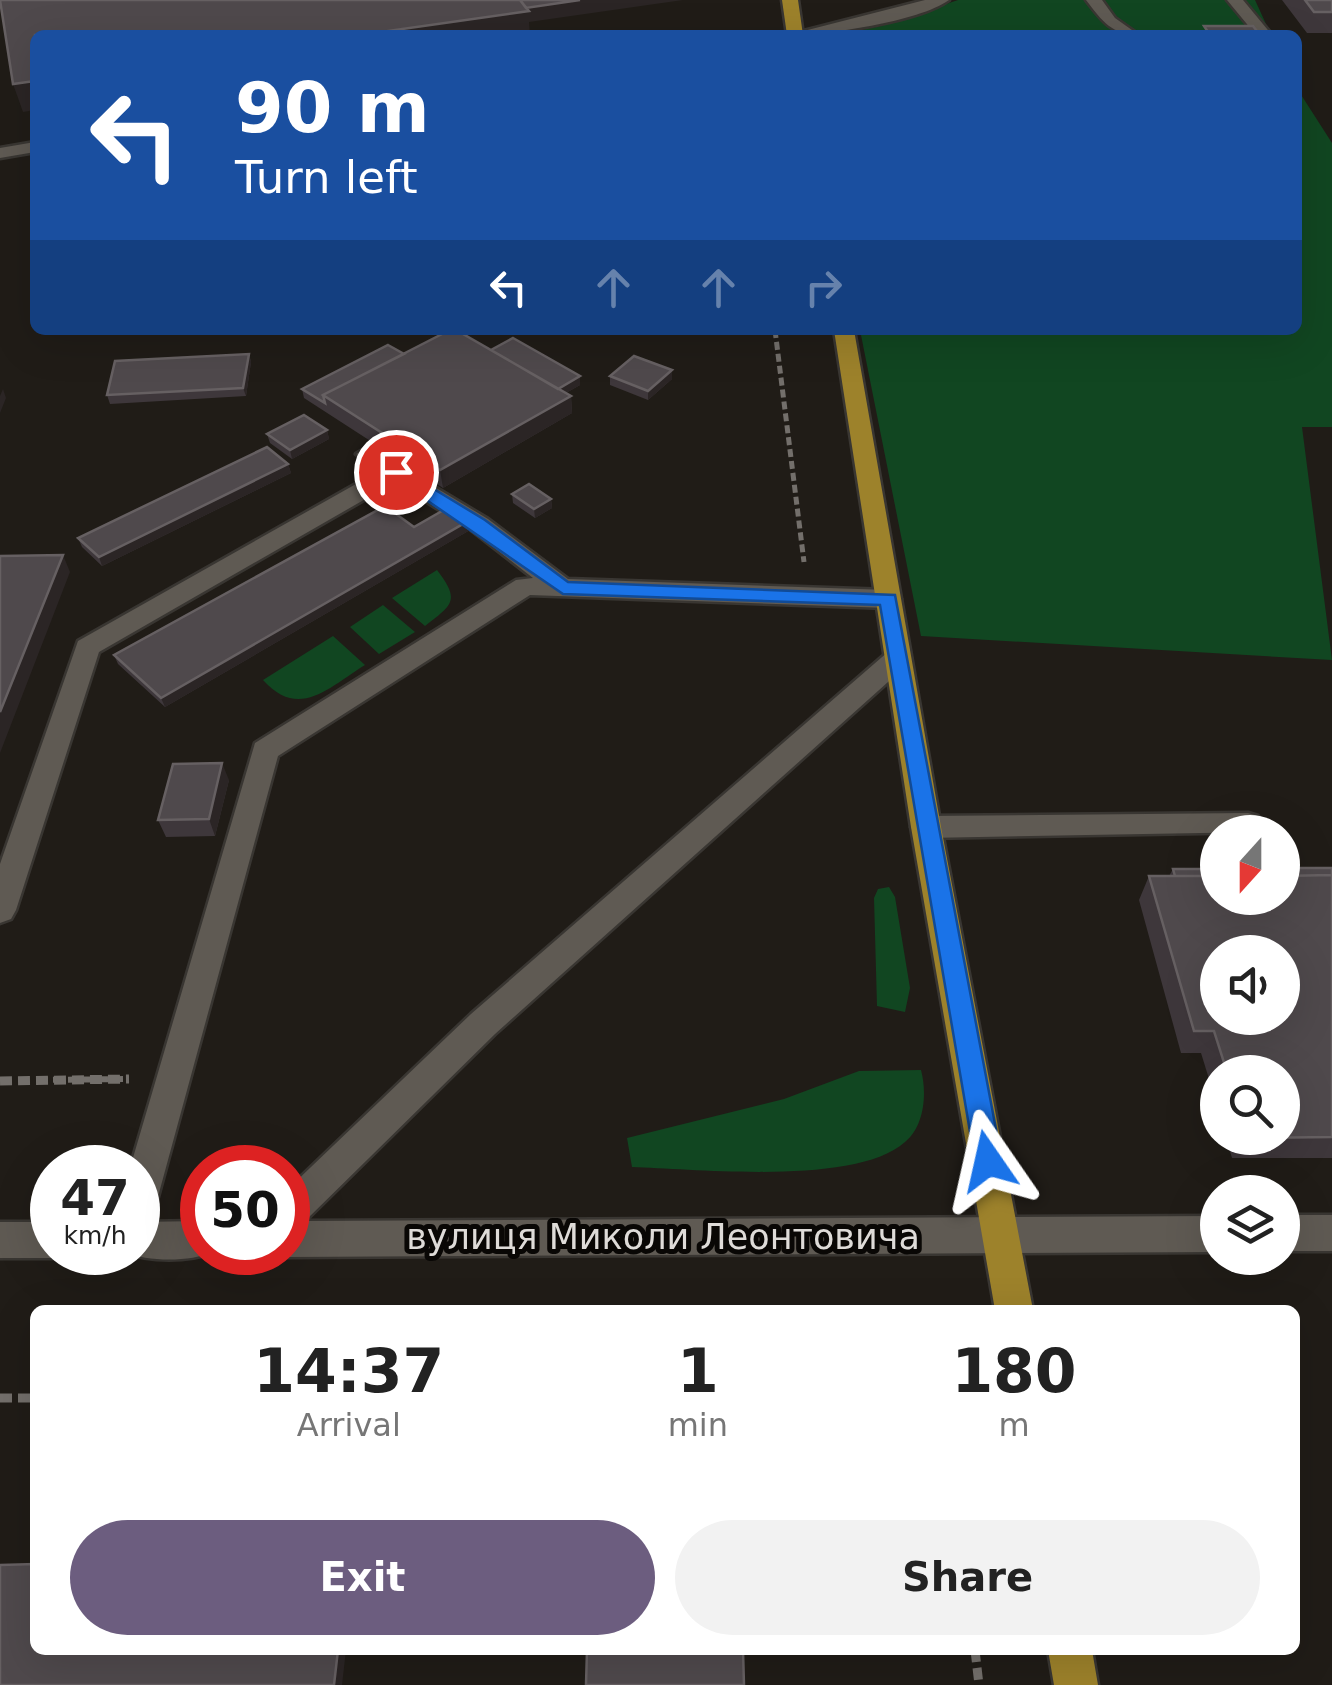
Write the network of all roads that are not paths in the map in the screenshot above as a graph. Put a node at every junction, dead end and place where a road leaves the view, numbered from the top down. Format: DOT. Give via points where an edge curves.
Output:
graph roads {
  1 [pos="790,0"];
  2 [pos="940,0"];
  3 [pos="1094,0"];
  4 [pos="1234,0"];
  5 [pos="794,30"];
  6 [pos="822,30"];
  7 [pos="1124,30"];
  8 [pos="1260,30"];
  9 [pos="30,148"];
  10 [pos="0,152"];
  11 [pos="845,335"];
  12 [pos="368,454"];
  13 [pos="396,472"];
  14 [pos="563,588"];
  15 [pos="888,599"];
  16 [pos="898,658"];
  17 [pos="1200,824"];
  18 [pos="926,826"];
  19 [pos="0,910"];
  20 [pos="156,1145"];
  21 [pos="310,1192"];
  22 [pos="1332,1233"];
  23 [pos="1200,1234"];
  24 [pos="1300,1234"];
  25 [pos="1002,1235"];
  26 [pos="310,1239"];
  27 [pos="0,1240"];
  28 [pos="30,1240"];
  29 [pos="1013,1305"];
  30 [pos="1071,1655"];
  31 [pos="1076,1685"];
  1 -- 5 [label="main road"];
  2 -- 6 [label="street"];
  3 -- 7 [label="street"];
  4 -- 8 [label="street"];
  9 -- 10 [label="street"];
  11 -- 15 [label="main road"];
  12 -- 13 [label="street"];
  13 -- 14 [label="street"];
  13 -- 19 [label="street" via="87,647"];
  14 -- 15 [label="street"];
  14 -- 20 [label="street" via="525,586 266,750"];
  15 -- 16 [label="main road"];
  16 -- 18 [label="main road"];
  16 -- 21 [label="street" via="483,1024"];
  17 -- 18 [label="street"];
  18 -- 25 [label="main road"];
  22 -- 24 [label="street"];
  23 -- 25 [label="street, вулиця Миколи Леонтовича"];
  25 -- 26 [label="street, вулиця Миколи Леонтовича"];
  25 -- 29 [label="main road"];
  27 -- 28 [label="street"];
  30 -- 31 [label="main road"];
}
